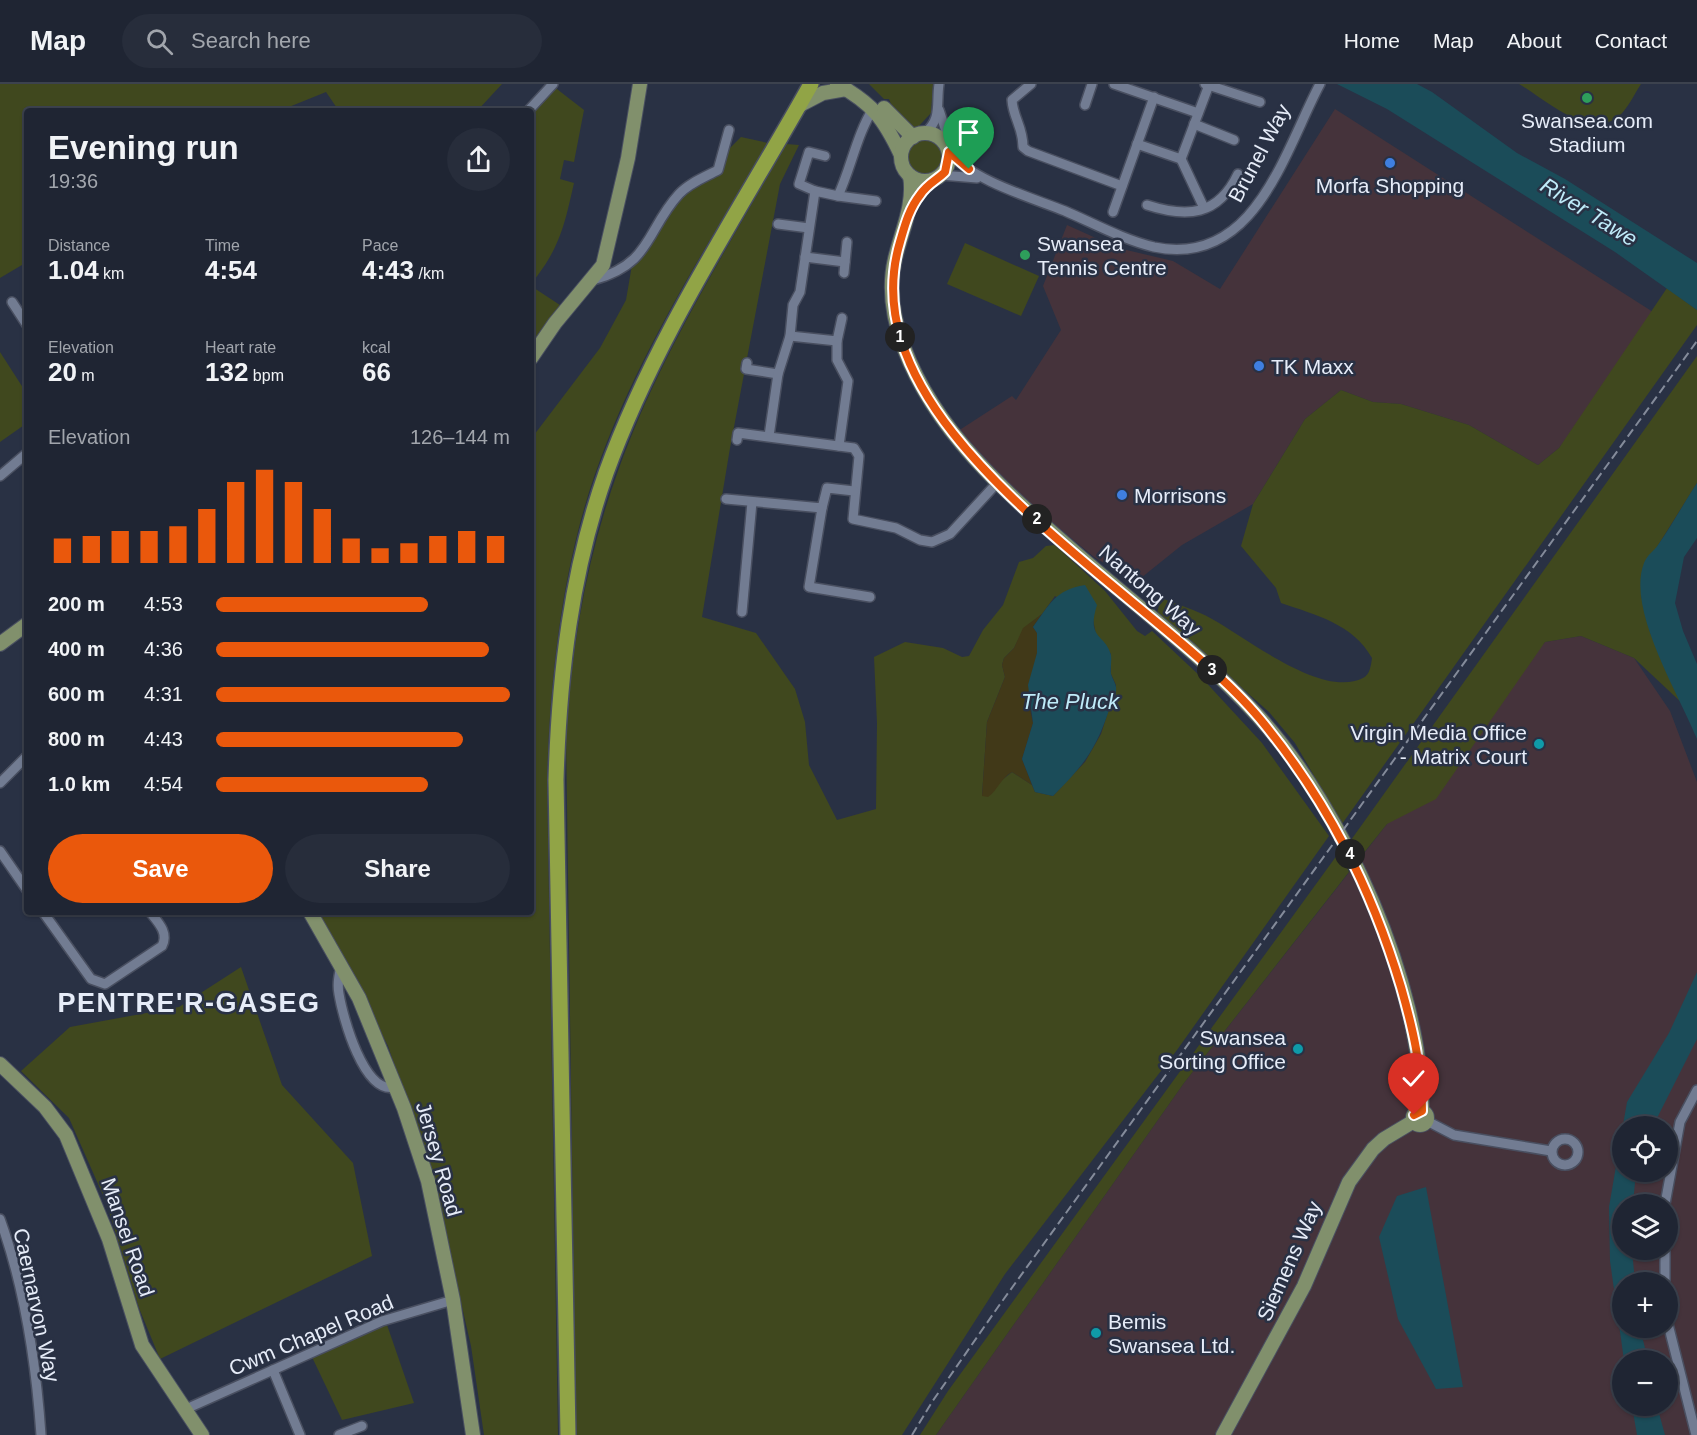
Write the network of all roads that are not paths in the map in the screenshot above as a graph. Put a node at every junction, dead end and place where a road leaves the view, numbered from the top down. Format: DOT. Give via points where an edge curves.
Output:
graph roads {
  1 [pos="553,84"];
  2 [pos="640,84"];
  3 [pos="811,84"];
  4 [pos="939,84"];
  5 [pos="1031,84"];
  6 [pos="1092,84"];
  7 [pos="1113,84"];
  8 [pos="1320,84"];
  9 [pos="1207,85"];
  10 [pos="846,86"];
  11 [pos="1154,98"];
  12 [pos="1260,102"];
  13 [pos="800,105"];
  14 [pos="1085,105"];
  15 [pos="531,108"];
  16 [pos="873,109"];
  17 [pos="939,110"];
  18 [pos="1198,113"];
  19 [pos="1194,124"];
  20 [pos="729,130"];
  21 [pos="919,135"];
  22 [pos="1233,140"];
  23 [pos="1137,144"];
  24 [pos="948,149"];
  25 [pos="901,155"];
  26 [pos="825,156"];
  27 [pos="1182,159"];
  28 [pos="1238,174"];
  29 [pos="910,177"];
  30 [pos="937,178"];
  31 [pos="991,181"];
  32 [pos="1122,186"];
  33 [pos="815,191"];
  34 [pos="838,196"];
  35 [pos="876,201"];
  36 [pos="1148,205"];
  37 [pos="1204,208"];
  38 [pos="909,211"];
  39 [pos="1113,212"];
  40 [pos="778,224"];
  41 [pos="809,228"];
  42 [pos="847,242"];
  43 [pos="805,256"];
  44 [pos="844,262"];
  45 [pos="844,273"];
  46 [pos="593,280"];
  47 [pos="12,302"];
  48 [pos="842,318"];
  49 [pos="24,320"];
  50 [pos="790,336"];
  51 [pos="837,341"];
  52 [pos="534,354"];
  53 [pos="747,363"];
  54 [pos="778,374"];
  55 [pos="769,436"];
  56 [pos="737,440"];
  57 [pos="839,446"];
  58 [pos="24,456"];
  59 [pos="0,476"];
  60 [pos="997,483"];
  61 [pos="854,491"];
  62 [pos="726,499"];
  63 [pos="752,502"];
  64 [pos="822,508"];
  65 [pos="870,597"];
  66 [pos="742,612"];
  67 [pos="24,626"];
  68 [pos="0,644"];
  69 [pos="24,759"];
  70 [pos="0,783"];
  71 [pos="0,850"];
  72 [pos="24,886"];
  73 [pos="45,915"];
  74 [pos="152,915"];
  75 [pos="312,915"];
  76 [pos="341,965"];
  77 [pos="0,1064"];
  78 [pos="395,1087"];
  79 [pos="1697,1090"];
  80 [pos="1421,1118"];
  81 [pos="1551,1151"];
  82 [pos="1667,1194"];
  83 [pos="0,1219"];
  84 [pos="453,1300"];
  85 [pos="1672,1338"];
  86 [pos="273,1370"];
  87 [pos="186,1409"];
  88 [pos="362,1426"];
  89 [pos="41,1435"];
  90 [pos="202,1435"];
  91 [pos="300,1435"];
  92 [pos="339,1435"];
  93 [pos="473,1435"];
  94 [pos="568,1435"];
  95 [pos="1223,1435"];
  96 [pos="1696,1435"];
  1 -- 15 [label="street"];
  2 -- 46 [label="street" via="611,237 603,265"];
  3 -- 13 [label="main road"];
  4 -- 17 [label="street"];
  5 -- 32 [label="street" via="1012,100 1012,110 1022,128 1023,147"];
  6 -- 14 [label="street"];
  7 -- 11 [label="street"];
  8 -- 31 [label="street, Brunel Way" via="1272,182 1249,218 1208,243 1177,248 1152,246"];
  9 -- 12 [label="street"];
  9 -- 18 [label="street"];
  10 -- 13 [label="street"];
  10 -- 16 [label="street"];
  10 -- 21 [label="street" via="882,104"];
  11 -- 18 [label="street"];
  11 -- 23 [label="street"];
  13 -- 94 [label="main road" via="668,335 628,420 591,521 568,629 558,708 556,780"];
  16 -- 25 [label="street" via="887,126"];
  16 -- 34 [label="street"];
  17 -- 21 [label="street" via="935,122"];
  17 -- 24 [label="street"];
  18 -- 19 [label="street"];
  19 -- 22 [label="street"];
  19 -- 27 [label="street"];
  20 -- 46 [label="street" via="718,170 687,186 677,196 648,245 627,265"];
  21 -- 24 [label="street" via="937,136"];
  21 -- 25 [label="street" via="907,142"];
  23 -- 27 [label="street"];
  23 -- 32 [label="street"];
  24 -- 30 [label="street" via="948,165"];
  24 -- 31 [label="street, Brunel Way" via="958,162"];
  25 -- 29 [label="street"];
  26 -- 33 [label="street" via="808,152 800,184"];
  27 -- 37 [label="street"];
  28 -- 37 [label="street" via="1223,196"];
  29 -- 30 [label="street" via="925,182"];
  29 -- 38 [label="street, Nantong Way"];
  30 -- 31 [label="street, Brunel Way" via="965,175"];
  30 -- 38 [label="street, Nantong Way"];
  32 -- 39 [label="street"];
  33 -- 34 [label="street"];
  33 -- 41 [label="street"];
  34 -- 35 [label="street"];
  36 -- 37 [label="street" via="1173,213"];
  38 -- 60 [label="street, Nantong Way" via="892,274 895,322 920,384 954,435"];
  40 -- 41 [label="street"];
  41 -- 43 [label="street"];
  42 -- 44 [label="street"];
  43 -- 44 [label="street"];
  43 -- 50 [label="street"];
  44 -- 45 [label="street"];
  46 -- 52 [label="street"];
  47 -- 49 [label="street"];
  48 -- 51 [label="street"];
  50 -- 51 [label="street"];
  50 -- 54 [label="street"];
  51 -- 57 [label="street" via="837,360 848,381"];
  53 -- 54 [label="street" via="746,369"];
  54 -- 55 [label="street"];
  55 -- 56 [label="street" via="738,433"];
  55 -- 57 [label="street"];
  57 -- 61 [label="street" via="857,451"];
  58 -- 59 [label="street"];
  60 -- 61 [label="street" via="950,534 932,542 896,528 853,519"];
  60 -- 80 [label="street, Nantong Way" via="1211,670 1258,716 1295,765 1344,841 1371,896 1420,1060"];
  61 -- 64 [label="street" via="827,488"];
  62 -- 63 [label="street"];
  63 -- 64 [label="street"];
  63 -- 66 [label="street"];
  64 -- 65 [label="street" via="809,587"];
  67 -- 68 [label="street"];
  69 -- 70 [label="street"];
  71 -- 72 [label="street"];
  73 -- 74 [label="street" via="91,979 105,984 162,946 163,930"];
  75 -- 76 [label="street, Jersey Road"];
  76 -- 78 [label="street, Jersey Road" via="359,998"];
  76 -- 78 [label="street" via="339,993 348,1032 377,1084 387,1089"];
  77 -- 87 [label="street, Mansel Road" via="45,1107 66,1135 109,1239 142,1345"];
  78 -- 84 [label="street, Jersey Road" via="428,1181"];
  79 -- 82 [label="street" via="1680,1122"];
  80 -- 81 [label="street" via="1454,1135"];
  80 -- 95 [label="street, Siemens Way" via="1384,1139 1349,1182 1304,1286"];
  83 -- 89 [label="street, Caernarvon Way" via="36,1366"];
  84 -- 86 [label="street, Cwm Chapel Road" via="382,1321"];
  84 -- 93 [label="street, Jersey Road"];
  85 -- 96 [label="street"];
  86 -- 87 [label="street, Cwm Chapel Road"];
  86 -- 91 [label="street"];
  87 -- 90 [label="street, Mansel Road"];
  88 -- 92 [label="street"];
}
